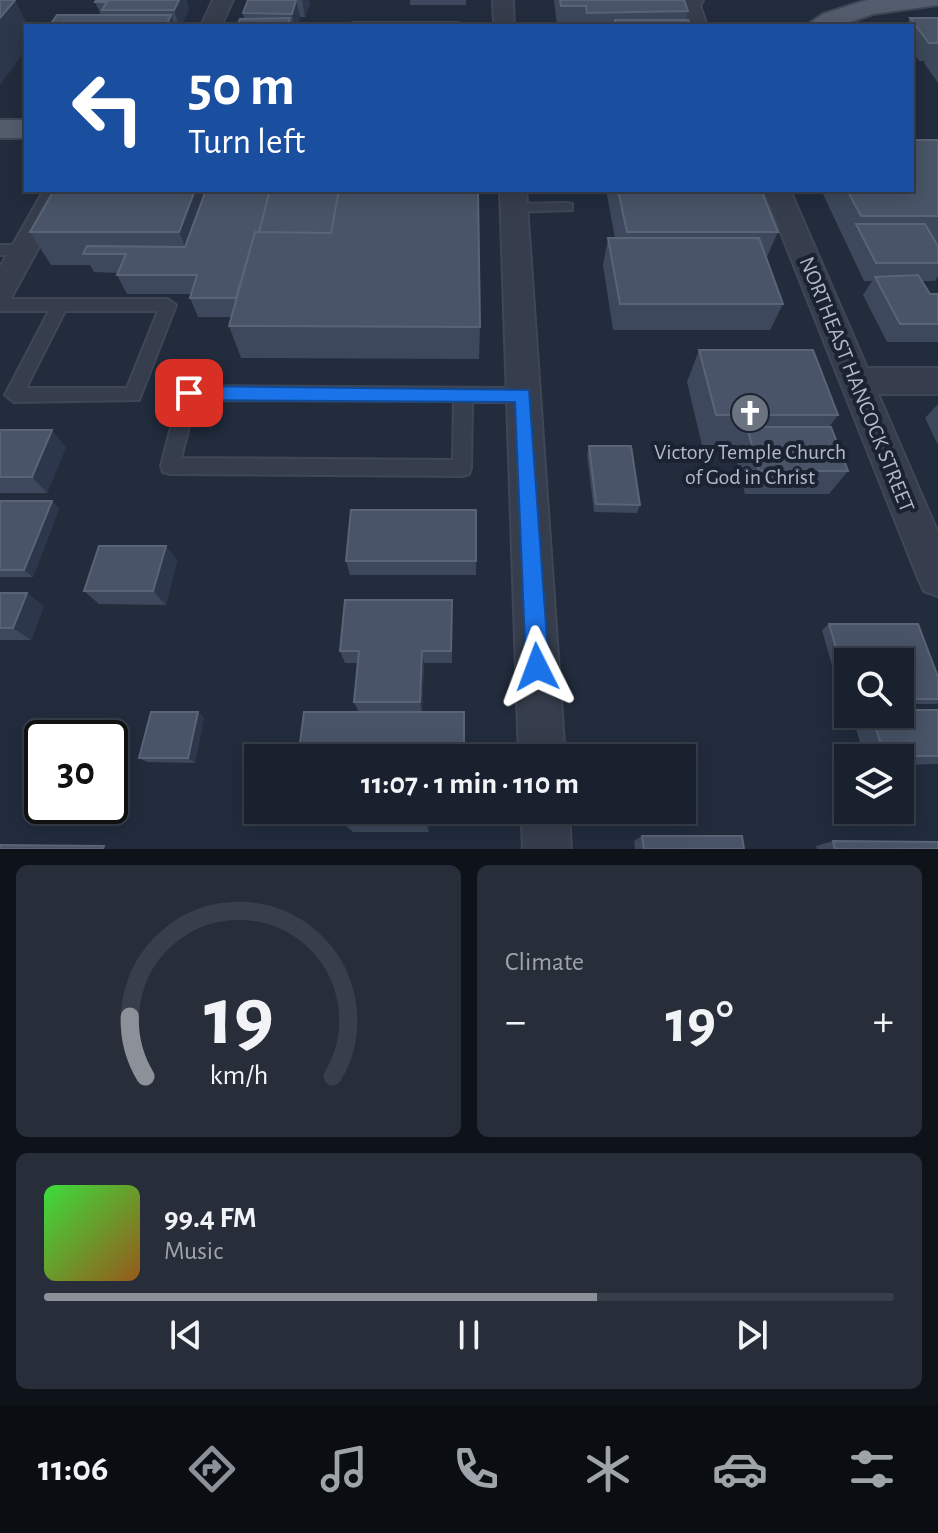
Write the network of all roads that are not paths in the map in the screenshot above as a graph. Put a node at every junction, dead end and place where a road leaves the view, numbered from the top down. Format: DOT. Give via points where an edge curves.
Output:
graph roads {
  1 [pos="223,0"];
  2 [pos="503,0"];
  3 [pos="693,0"];
  4 [pos="928,0"];
  5 [pos="212,24"];
  6 [pos="504,24"];
  7 [pos="696,24"];
  8 [pos="823,24"];
  9 [pos="0,129"];
  10 [pos="24,129"];
  11 [pos="0,146"];
  12 [pos="24,146"];
  13 [pos="56,192"];
  14 [pos="778,192"];
  15 [pos="513,199"];
  16 [pos="567,207"];
  17 [pos="12,250"];
  18 [pos="0,293"];
  19 [pos="0,305"];
  20 [pos="60,305"];
  21 [pos="857,381"];
  22 [pos="938,381"];
  23 [pos="463,394"];
  24 [pos="523,395"];
  25 [pos="938,578"];
  26 [pos="541,744"];
  27 [pos="546,824"];
  28 [pos="547,849"];
  1 -- 5 [label="street"];
  2 -- 6 [label="street"];
  3 -- 7 [label="street"];
  4 -- 8 [label="main road" via="880,4"];
  9 -- 10 [label="main road"];
  11 -- 12 [label="main road"];
  13 -- 17 [label="street"];
  14 -- 21 [label="street, NORTHEAST HANCOCK STREET"];
  15 -- 16 [label="lane"];
  15 -- 24 [label="street"];
  17 -- 18 [label="street"];
  19 -- 20 [label="lane"];
  20 -- 20 [label="lane" via="168,305 133,395 14,395"];
  21 -- 22 [label="street"];
  21 -- 25 [label="street, NORTHEAST HANCOCK STREET"];
  23 -- 23 [label="lane" via="189,393 170,466 462,468"];
  23 -- 24 [label="lane"];
  24 -- 26 [label="street"];
  27 -- 28 [label="street"];
}
